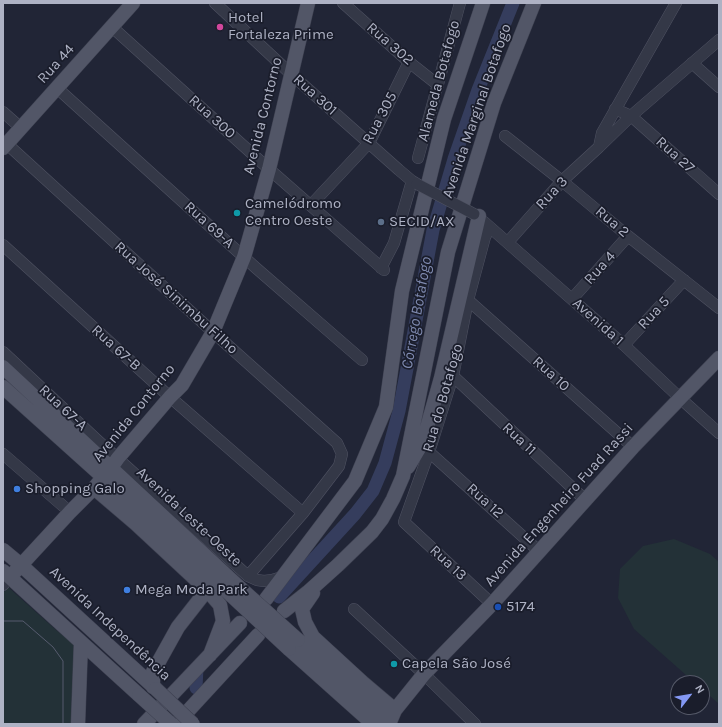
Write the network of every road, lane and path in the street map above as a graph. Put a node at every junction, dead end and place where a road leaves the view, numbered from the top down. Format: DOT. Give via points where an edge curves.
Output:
graph roads {
  1 [pos="133,3"];
  2 [pos="215,3"];
  3 [pos="308,3"];
  4 [pos="343,3"];
  5 [pos="460,3"];
  6 [pos="483,3"];
  7 [pos="534,3"];
  8 [pos="676,3"];
  9 [pos="112,27"];
  10 [pos="719,40"];
  11 [pos="409,62"];
  12 [pos="692,63"];
  13 [pos="291,74"];
  14 [pos="438,85"];
  15 [pos="719,87"];
  16 [pos="57,88"];
  17 [pos="615,109"];
  18 [pos="3,112"];
  19 [pos="631,116"];
  20 [pos="21,128"];
  21 [pos="505,136"];
  22 [pos="369,143"];
  23 [pos="5,146"];
  24 [pos="599,148"];
  25 [pos="418,158"];
  26 [pos="269,169"];
  27 [pos="562,181"];
  28 [pos="414,183"];
  29 [pos="719,194"];
  30 [pos="311,205"];
  31 [pos="477,215"];
  32 [pos="490,227"];
  33 [pos="628,236"];
  34 [pos="508,242"];
  35 [pos="3,245"];
  36 [pos="244,257"];
  37 [pos="684,280"];
  38 [pos="572,299"];
  39 [pos="468,300"];
  40 [pos="719,308"];
  41 [pos="213,332"];
  42 [pos="624,345"];
  43 [pos="3,352"];
  44 [pos="719,358"];
  45 [pos="362,360"];
  46 [pos="3,367"];
  47 [pos="453,376"];
  48 [pos="3,387"];
  49 [pos="170,397"];
  50 [pos="680,399"];
  51 [pos="719,433"];
  52 [pos="93,444"];
  53 [pos="633,448"];
  54 [pos="429,452"];
  55 [pos="3,454"];
  56 [pos="111,468"];
  57 [pos="403,476"];
  58 [pos="94,488"];
  59 [pos="587,500"];
  60 [pos="128,502"];
  61 [pos="70,512"];
  62 [pos="303,513"];
  63 [pos="404,522"];
  64 [pos="135,524"];
  65 [pos="3,550"];
  66 [pos="540,552"];
  67 [pos="21,565"];
  68 [pos="248,576"];
  69 [pos="5,577"];
  70 [pos="282,577"];
  71 [pos="322,580"];
  72 [pos="207,590"];
  73 [pos="235,591"];
  74 [pos="266,599"];
  75 [pos="492,604"];
  76 [pos="354,609"];
  77 [pos="284,611"];
  78 [pos="240,623"];
  79 [pos="258,635"];
  80 [pos="81,642"];
  81 [pos="294,644"];
  82 [pos="210,655"];
  83 [pos="424,674"];
  84 [pos="154,688"];
  85 [pos="390,716"];
  86 [pos="78,724"];
  87 [pos="144,724"];
  88 [pos="171,724"];
  89 [pos="176,724"];
  90 [pos="193,724"];
  91 [pos="373,724"];
  92 [pos="475,724"];
  1 -- 9 [label="main road, Rua 44"];
  2 -- 13 [label="street, Rua 301"];
  3 -- 13 [label="main road, Avenida Contorno"];
  4 -- 11 [label="street, Rua 302"];
  5 -- 14 [label="street, Alameda Botafogo"];
  6 -- 70 [label="main road, Avenida Marginal Botafogo" via="444,119 402,291 386,407 355,480"];
  7 -- 57 [label="main road, Avenida Marginal Botafogo" via="494,103 448,252"];
  8 -- 17 [label="street"];
  9 -- 16 [label="main road, Rua 44"];
  9 -- 26 [label="street, Rua 300"];
  10 -- 12 [label="street, Rua 3"];
  11 -- 14 [label="street, Rua 302"];
  11 -- 22 [label="street, Rua 305"];
  12 -- 15 [label="street"];
  12 -- 19 [label="street, Rua 3"];
  13 -- 22 [label="street, Rua 301"];
  13 -- 26 [label="main road, Avenida Contorno"];
  14 -- 25 [label="street, Alameda Botafogo"];
  16 -- 20 [label="main road, Rua 44"];
  16 -- 36 [label="street, Rua 69-A"];
  17 -- 19 [label="street, Rua 27"];
  17 -- 24 [label="street" via="602,132"];
  18 -- 20 [label="street"];
  19 -- 24 [label="street, Rua 3"];
  19 -- 29 [label="street, Rua 27"];
  20 -- 23 [label="main road, Rua 44"];
  21 -- 27 [label="street, Rua 2"];
  22 -- 28 [label="street, Rua 301"];
  22 -- 30 [label="street, Rua 305"];
  23 -- 41 [label="street, Rua José Sinimbu Filho"];
  24 -- 27 [label="street, Rua 3"];
  26 -- 30 [label="street, Rua 300"];
  26 -- 36 [label="main road, Avenida Contorno"];
  27 -- 33 [label="street, Rua 2"];
  27 -- 34 [label="street, Rua 3"];
  28 -- 30 [label="street, Rua 300" via="383,269"];
  28 -- 31 [label="street, Rua 301, bridge"];
  31 -- 32 [label="street, Avenida 1"];
  31 -- 57 [label="main road" via="441,378 423,442"];
  32 -- 34 [label="street, Avenida 1"];
  32 -- 39 [label="street, Rua do Botafogo"];
  33 -- 37 [label="street, Rua 2"];
  33 -- 38 [label="street, Rua 4"];
  34 -- 38 [label="street, Avenida 1"];
  35 -- 49 [label="street, Rua 67-B"];
  36 -- 41 [label="main road, Avenida Contorno"];
  36 -- 45 [label="street, Rua 69-A"];
  37 -- 40 [label="street, Rua 2"];
  37 -- 42 [label="street, Rua 5"];
  38 -- 42 [label="street, Avenida 1"];
  39 -- 47 [label="street, Rua do Botafogo"];
  39 -- 53 [label="street, Rua 10"];
  41 -- 49 [label="main road, Avenida Contorno" via="182,385"];
  41 -- 62 [label="street, Rua José Sinimbu Filho" via="337,443 342,454 339,466"];
  42 -- 50 [label="street, Avenida 1"];
  43 -- 52 [label="street, Rua 67-A"];
  44 -- 50 [label="main road, Avenida Engenheiro Fuad Rassi"];
  46 -- 52 [label="main road, Avenida Leste-Oeste"];
  47 -- 54 [label="street, Rua do Botafogo"];
  47 -- 59 [label="street, Rua 11"];
  48 -- 56 [label="main road, Avenida Leste-Oeste"];
  49 -- 56 [label="main road, Avenida Contorno"];
  49 -- 62 [label="street, Rua 67-B"];
  50 -- 51 [label="street, Avenida 1"];
  50 -- 53 [label="main road, Avenida Engenheiro Fuad Rassi"];
  52 -- 56 [label="main road, Avenida Leste-Oeste"];
  53 -- 59 [label="main road, Avenida Engenheiro Fuad Rassi"];
  54 -- 63 [label="street, Rua do Botafogo"];
  54 -- 66 [label="street, Rua 12"];
  55 -- 61 [label="street"];
  56 -- 58 [label="main road, Avenida Contorno"];
  56 -- 60 [label="main road, Avenida Leste-Oeste"];
  56 -- 68 [label="street"];
  56 -- 73 [label="main road, Avenida Leste-Oeste"];
  57 -- 71 [label="main road, Avenida Marginal Botafogo" via="382,519 372,532"];
  58 -- 61 [label="main road, Avenida Contorno"];
  58 -- 64 [label="main road"];
  59 -- 66 [label="main road, Avenida Engenheiro Fuad Rassi"];
  60 -- 64 [label="main road"];
  60 -- 73 [label="main road, Avenida Leste-Oeste"];
  61 -- 67 [label="main road, Avenida Contorno"];
  62 -- 68 [label="street"];
  63 -- 75 [label="street, Rua 13"];
  64 -- 72 [label="main road"];
  65 -- 67 [label="main road, Avenida Independência"];
  66 -- 75 [label="main road, Avenida Engenheiro Fuad Rassi"];
  67 -- 69 [label="main road, Avenida Contorno"];
  67 -- 84 [label="main road, Avenida Independência"];
  68 -- 70 [label="street" via="264,581"];
  69 -- 80 [label="main road"];
  70 -- 74 [label="main road, Avenida Marginal Botafogo"];
  71 -- 77 [label="main road, Avenida Marginal Botafogo"];
  71 -- 85 [label="main road" via="302,609 305,622 313,637"];
  72 -- 82 [label="main road" via="220,605 223,621"];
  72 -- 84 [label="main road" via="178,627 156,666 153,672"];
  73 -- 81 [label="main road, Avenida Leste-Oeste, bridge"];
  75 -- 83 [label="main road, Avenida Engenheiro Fuad Rassi"];
  76 -- 83 [label="street"];
  78 -- 82 [label="main road"];
  79 -- 89 [label="main road"];
  80 -- 86 [label="main road"];
  80 -- 88 [label="main road, bridge"];
  81 -- 85 [label="main road, Avenida Leste-Oeste" via="318,657"];
  81 -- 91 [label="main road, Avenida Leste-Oeste"];
  82 -- 87 [label="main road"];
  83 -- 85 [label="main road, Avenida Engenheiro Fuad Rassi"];
  83 -- 92 [label="street"];
  84 -- 90 [label="main road, Avenida Independência, bridge"];
}
